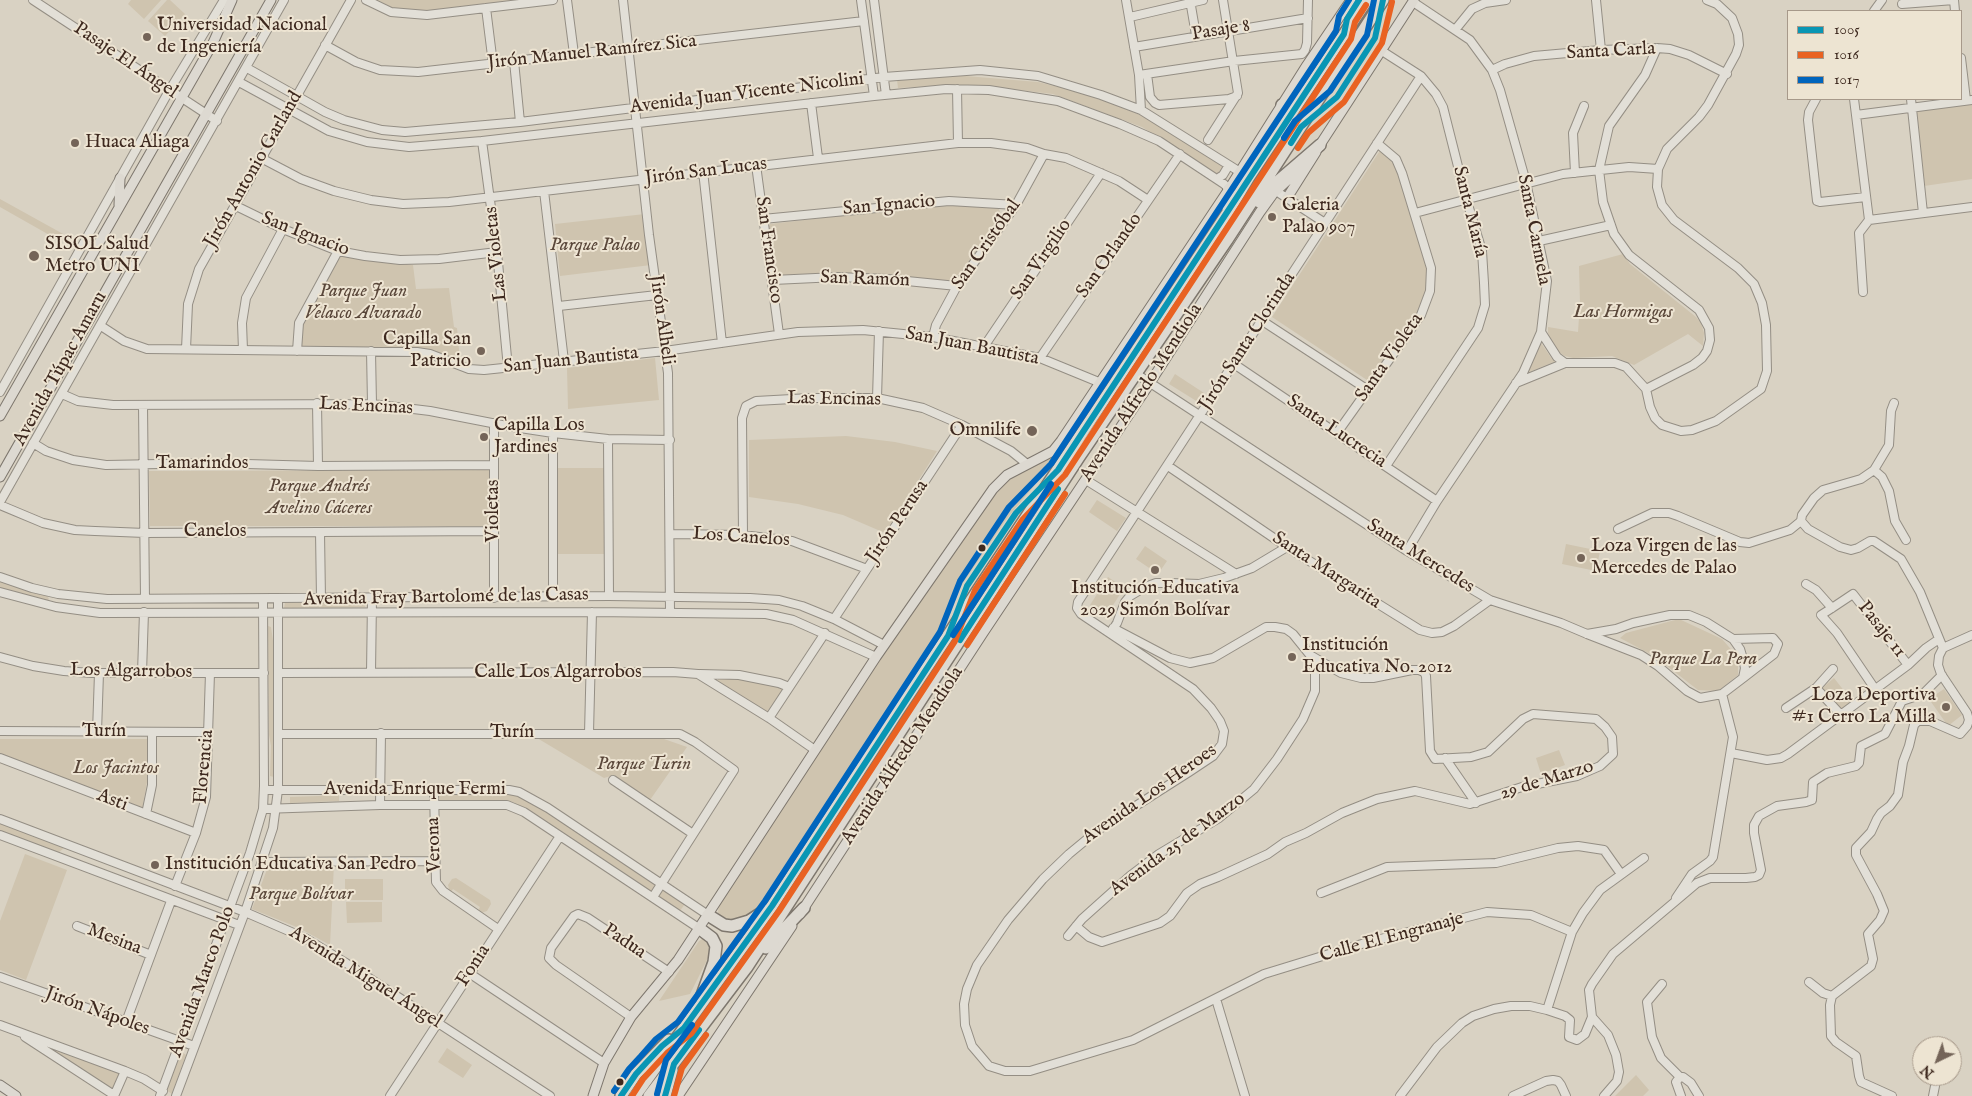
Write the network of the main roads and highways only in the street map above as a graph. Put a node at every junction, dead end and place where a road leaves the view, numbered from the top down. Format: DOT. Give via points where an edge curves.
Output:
graph roads {
  1 [pos="232,0"];
  2 [pos="271,0"];
  3 [pos="1351,0"];
  4 [pos="1359,0"];
  5 [pos="1367,0"];
  6 [pos="1383,0"];
  7 [pos="1414,1"];
  8 [pos="1344,34"];
  9 [pos="1323,68"];
  10 [pos="1282,105"];
  11 [pos="1319,147"];
  12 [pos="120,178"];
  13 [pos="1229,189"];
  14 [pos="1287,198"];
  15 [pos="118,207"];
  16 [pos="1228,212"];
  17 [pos="1227,240"];
  18 [pos="2,411"];
  19 [pos="0,477"];
  20 [pos="772,906"];
  21 [pos="804,908"];
  22 [pos="708,915"];
  23 [pos="700,929"];
  24 [pos="747,967"];
  25 [pos="697,1009"];
  26 [pos="684,1028"];
  27 [pos="674,1064"];
  28 [pos="0,1085"];
  29 [pos="16,1096"];
  30 [pos="593,1096"];
  31 [pos="621,1096"];
  32 [pos="635,1096"];
  33 [pos="649,1096"];
  34 [pos="665,1096"];
  35 [pos="678,1096"];
  1 -- 15 [label="main road, Avenida Túpac Amaru" via="213,43"];
  2 -- 19 [label="main road, Avenida Túpac Amaru"];
  3 -- 10 [label="main road, Avenida Alfredo Mendiola"];
  4 -- 8 [label="highway" via="1347,19"];
  5 -- 8 [label="highway"];
  6 -- 17 [label="highway"];
  7 -- 11 [label="main road"];
  8 -- 9 [label="highway"];
  9 -- 10 [label="highway" via="1311,74 1291,102"];
  9 -- 16 [label="highway"];
  10 -- 13 [label="main road, Avenida Alfredo Mendiola"];
  11 -- 14 [label="main road"];
  11 -- 17 [label="highway" via="1276,182"];
  11 -- 21 [label="main road, Avenida Alfredo Mendiola" via="1263,206"];
  12 -- 15 [label="main road"];
  13 -- 16 [label="highway"];
  13 -- 22 [label="main road, Avenida Alfredo Mendiola" via="1062,441 1053,451 1007,475 994,489 884,645"];
  15 -- 18 [label="main road, Avenida Túpac Amaru"];
  16 -- 20 [label="highway"];
  17 -- 24 [label="highway" via="1136,372"];
  20 -- 22 [label="highway" via="749,921 732,926"];
  20 -- 25 [label="highway"];
  21 -- 24 [label="highway"];
  21 -- 35 [label="main road, Avenida Alfredo Mendiola"];
  22 -- 23 [label="main road"];
  23 -- 25 [label="highway" via="712,938 716,953"];
  23 -- 30 [label="main road" via="631,1016 604,1063"];
  24 -- 27 [label="highway"];
  25 -- 26 [label="highway"];
  26 -- 31 [label="highway" via="647,1062"];
  26 -- 32 [label="highway"];
  27 -- 33 [label="highway"];
  27 -- 34 [label="highway"];
  28 -- 29 [label="main road"];
}
